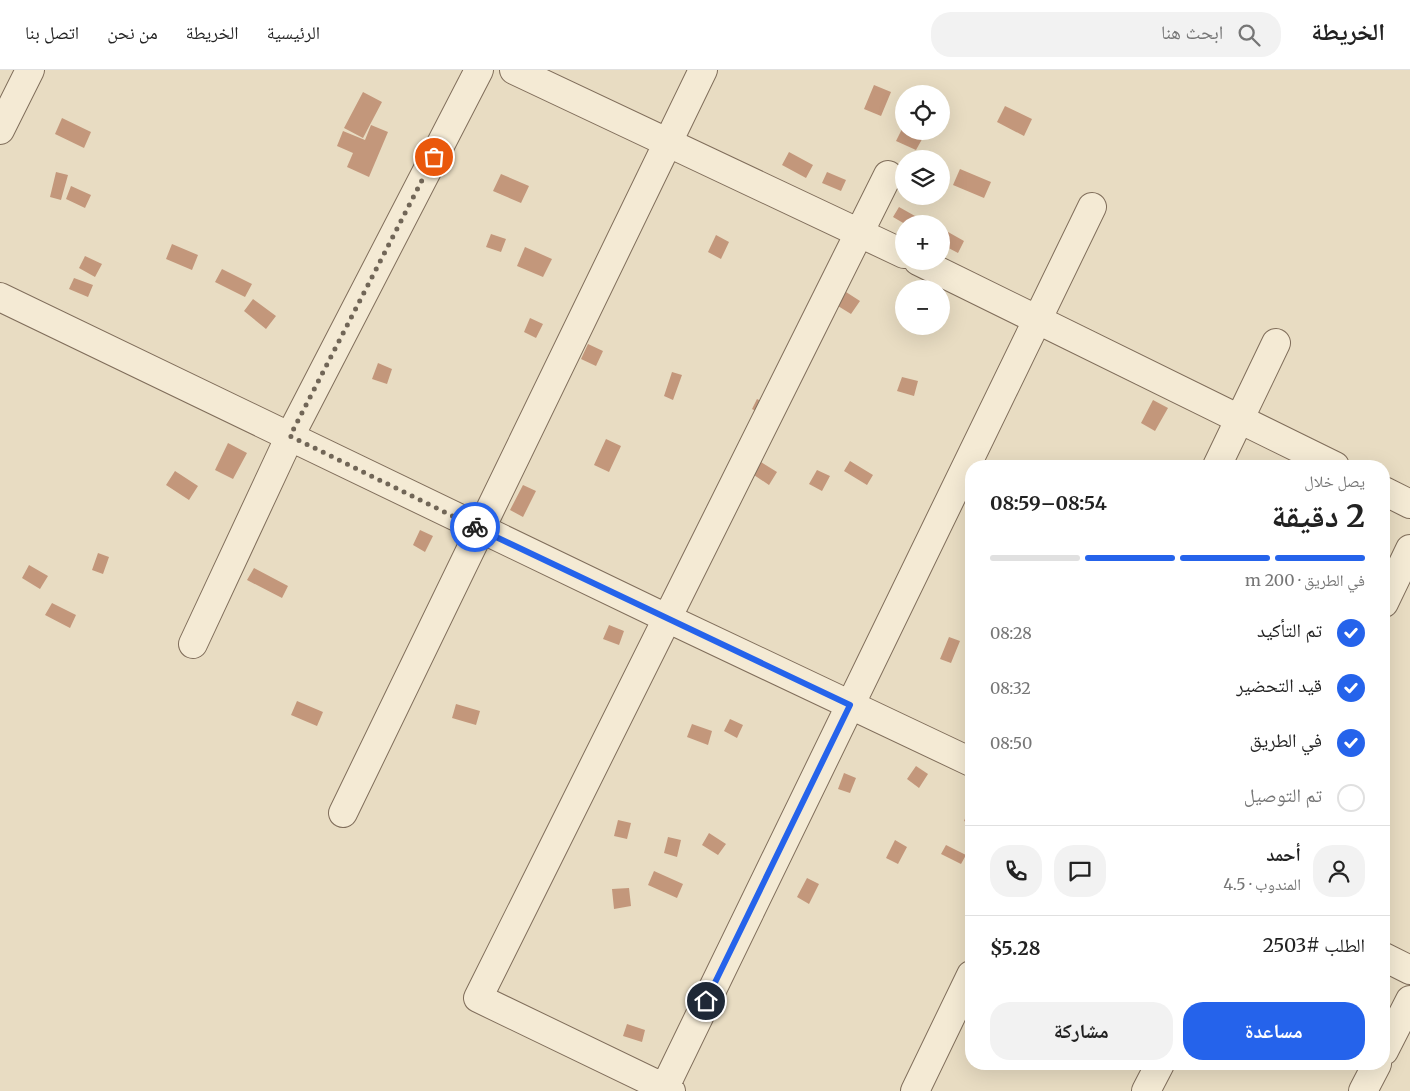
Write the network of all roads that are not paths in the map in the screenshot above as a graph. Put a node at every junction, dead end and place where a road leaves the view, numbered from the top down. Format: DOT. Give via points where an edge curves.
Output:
graph roads {
  1 [pos="30,70"];
  2 [pos="479,70"];
  3 [pos="514,70"];
  4 [pos="703,70"];
  5 [pos="0,130"];
  6 [pos="668,141"];
  7 [pos="888,175"];
  8 [pos="1092,208"];
  9 [pos="859,233"];
  10 [pos="895,250"];
  11 [pos="937,270"];
  12 [pos="0,297"];
  13 [pos="1038,318"];
  14 [pos="1276,343"];
  15 [pos="1240,419"];
  16 [pos="290,436"];
  17 [pos="969,460"];
  18 [pos="1220,460"];
  19 [pos="1323,460"];
  20 [pos="965,468"];
  21 [pos="1390,494"];
  22 [pos="1410,504"];
  23 [pos="480,529"];
  24 [pos="1410,549"];
  25 [pos="1390,591"];
  26 [pos="667,618"];
  27 [pos="193,644"];
  28 [pos="850,705"];
  29 [pos="965,759"];
  30 [pos="343,814"];
  31 [pos="1390,960"];
  32 [pos="1410,970"];
  33 [pos="965,987"];
  34 [pos="1410,1000"];
  35 [pos="1390,1039"];
  36 [pos="1157,1070"];
  37 [pos="1374,1070"];
  38 [pos="666,1090"];
  39 [pos="915,1091"];
  40 [pos="1146,1091"];
  41 [pos="1363,1091"];
  1 -- 5 [label="street"];
  2 -- 16 [label="street"];
  3 -- 6 [label="street"];
  4 -- 6 [label="street"];
  6 -- 9 [label="street"];
  6 -- 23 [label="street"];
  7 -- 9 [label="street"];
  8 -- 13 [label="street"];
  9 -- 10 [label="street"];
  9 -- 26 [label="street"];
  11 -- 13 [label="street"];
  12 -- 16 [label="street"];
  13 -- 15 [label="street"];
  13 -- 17 [label="street"];
  14 -- 15 [label="street"];
  15 -- 18 [label="street"];
  15 -- 19 [label="street"];
  16 -- 23 [label="street"];
  16 -- 27 [label="street"];
  20 -- 28 [label="street"];
  21 -- 22 [label="street"];
  23 -- 26 [label="street"];
  23 -- 30 [label="street"];
  24 -- 25 [label="street"];
  26 -- 28 [label="street"];
  26 -- 38 [label="street" via="478,998"];
  28 -- 29 [label="street"];
  28 -- 38 [label="street"];
  31 -- 32 [label="street"];
  33 -- 39 [label="street"];
  34 -- 35 [label="street"];
  36 -- 40 [label="street"];
  37 -- 41 [label="street"];
}
